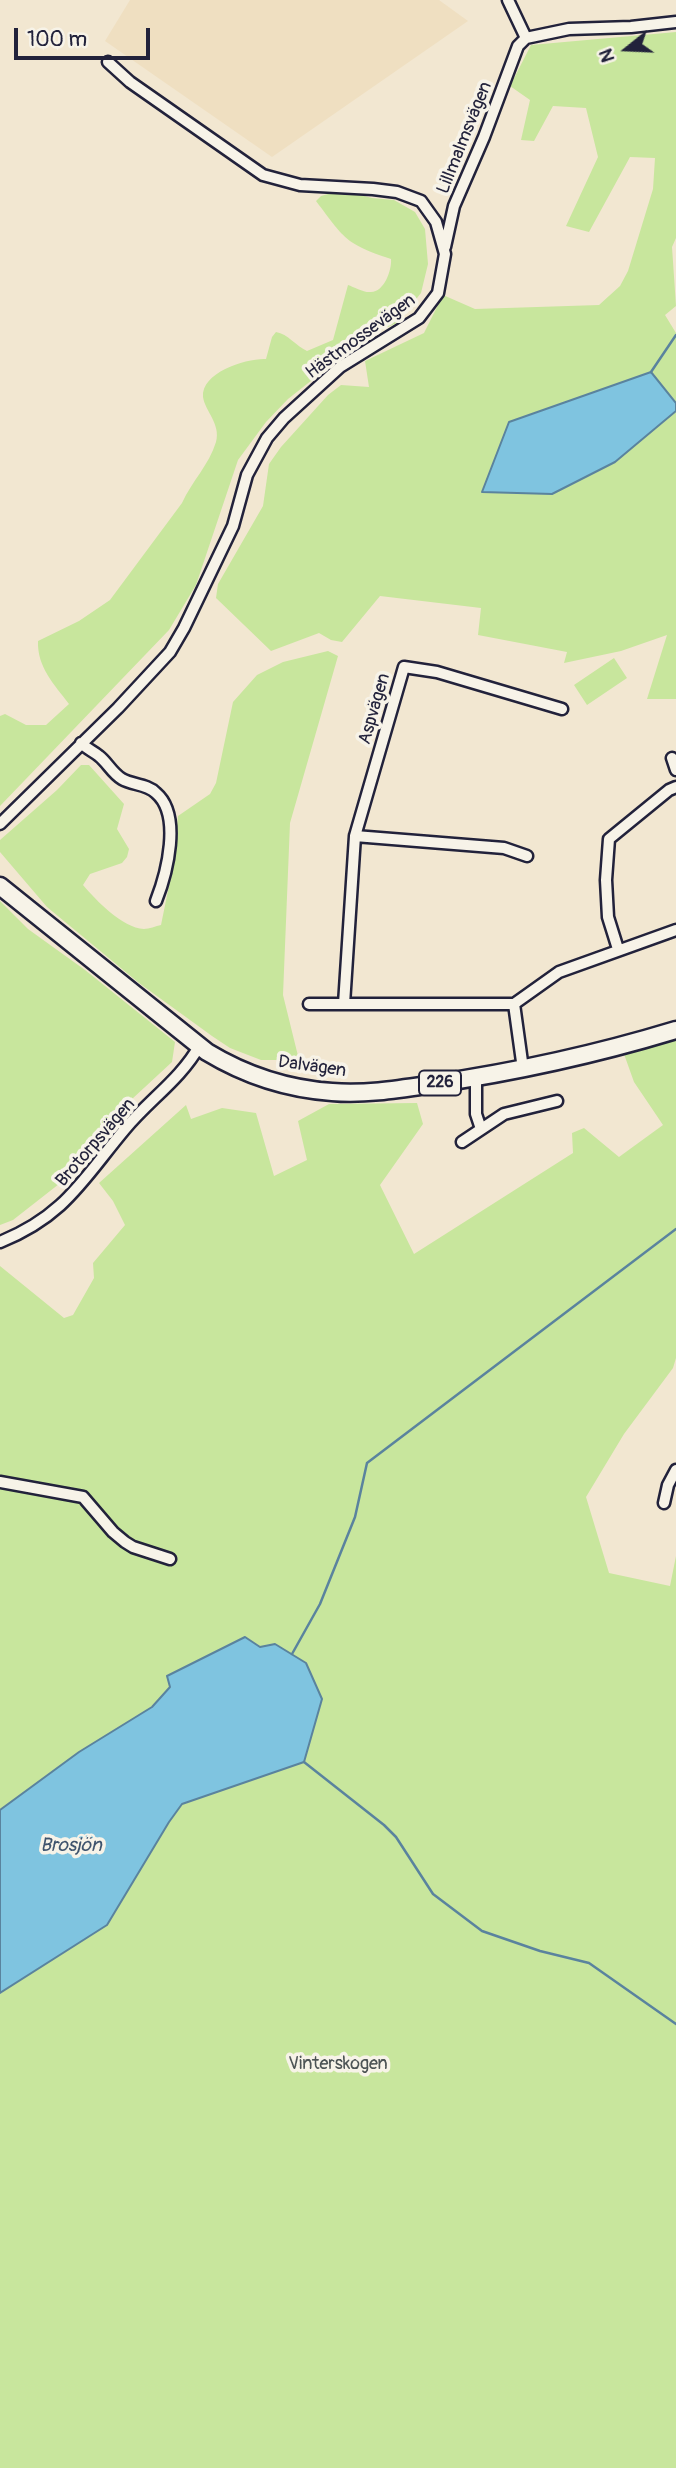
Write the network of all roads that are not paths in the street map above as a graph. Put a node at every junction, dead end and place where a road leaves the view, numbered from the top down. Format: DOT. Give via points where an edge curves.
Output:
graph roads {
  1 [pos="508,0"];
  2 [pos="676,22"];
  3 [pos="526,38"];
  4 [pos="108,62"];
  5 [pos="445,254"];
  6 [pos="562,709"];
  7 [pos="81,743"];
  8 [pos="671,758"];
  9 [pos="676,770"];
  10 [pos="676,787"];
  11 [pos="0,824"];
  12 [pos="355,836"];
  13 [pos="527,856"];
  14 [pos="0,886"];
  15 [pos="156,901"];
  16 [pos="676,930"];
  17 [pos="618,949"];
  18 [pos="309,1004"];
  19 [pos="344,1004"];
  20 [pos="514,1004"];
  21 [pos="676,1030"];
  22 [pos="200,1045"];
  23 [pos="523,1069"];
  24 [pos="476,1077"];
  25 [pos="557,1101"];
  26 [pos="481,1129"];
  27 [pos="463,1142"];
  28 [pos="0,1242"];
  29 [pos="676,1470"];
  30 [pos="0,1482"];
  31 [pos="664,1503"];
  32 [pos="170,1559"];
  1 -- 3 [label="street"];
  2 -- 3 [label="street" via="569,29"];
  3 -- 5 [label="street, Lillmalmsvägen" via="518,46 454,206"];
  4 -- 5 [label="street, Hästmossevägen" via="263,175 300,185 373,188 421,201 436,222"];
  5 -- 7 [label="street, Hästmossevägen" via="438,293 419,318 340,367 267,438 247,475 233,526 170,652"];
  6 -- 12 [label="street, Aspvägen" via="437,672 404,667"];
  7 -- 11 [label="street, Hästmossevägen"];
  7 -- 15 [label="street" via="121,778 150,789 165,803 170,834"];
  8 -- 9 [label="street"];
  10 -- 17 [label="street" via="609,839 608,916"];
  12 -- 13 [label="street" via="504,848"];
  12 -- 19 [label="street, Aspvägen"];
  14 -- 22 [label="main road, Dalvägen / 226"];
  16 -- 17 [label="street"];
  17 -- 20 [label="street" via="559,972"];
  18 -- 19 [label="street"];
  19 -- 20 [label="street"];
  20 -- 23 [label="street"];
  21 -- 23 [label="main road, Dalvägen / 226"];
  22 -- 24 [label="main road, Dalvägen / 226" via="261,1078 315,1091 358,1092"];
  22 -- 28 [label="street, Brotorpsvägen" via="188,1066 126,1128 62,1206 38,1224"];
  23 -- 24 [label="main road, Dalvägen / 226"];
  24 -- 26 [label="street" via="475,1114"];
  25 -- 26 [label="street" via="503,1114"];
  26 -- 27 [label="street"];
  29 -- 31 [label="street"];
  30 -- 32 [label="street" via="83,1497 125,1542"];
}
